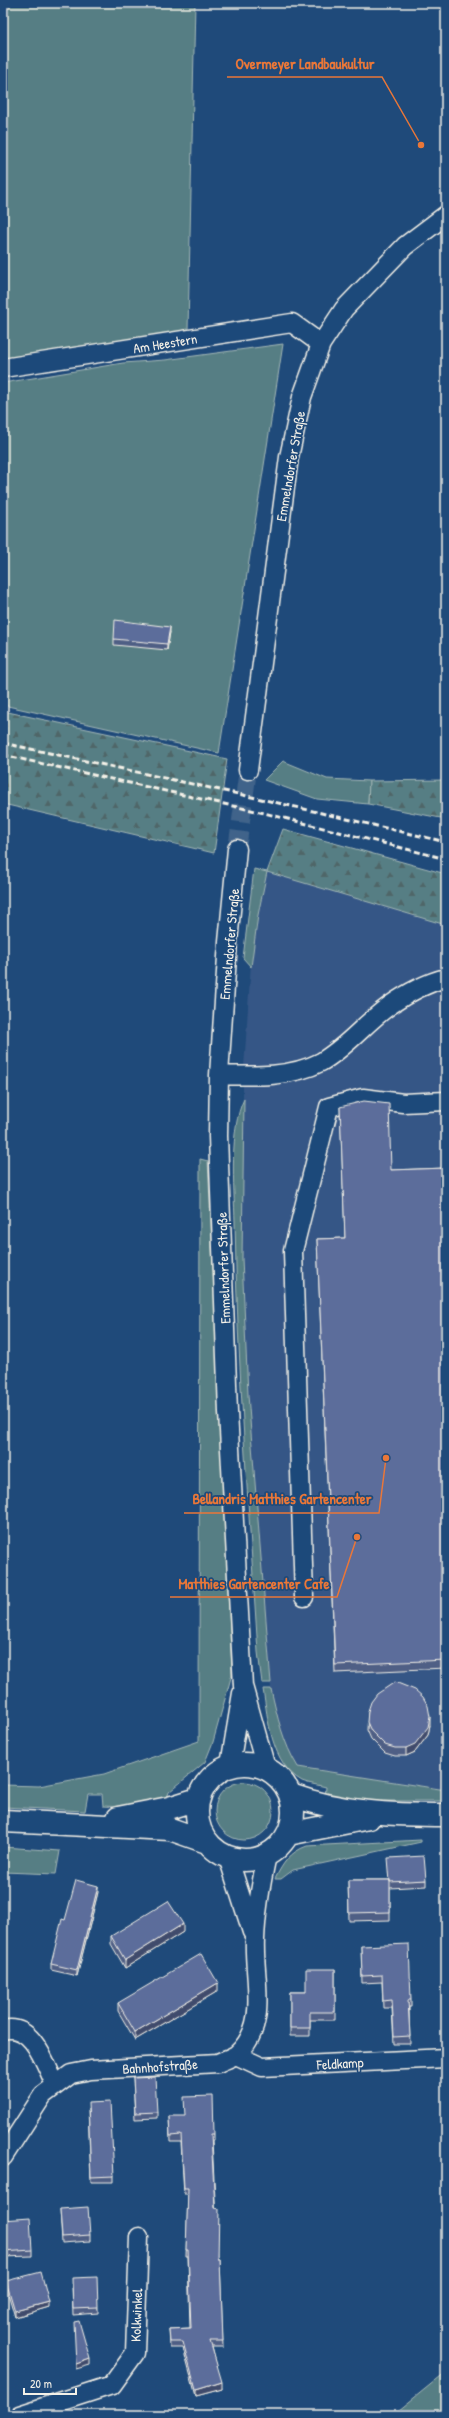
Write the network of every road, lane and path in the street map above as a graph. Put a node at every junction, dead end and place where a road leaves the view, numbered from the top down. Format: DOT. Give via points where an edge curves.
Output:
graph roads {
  1 [pos="446,215"];
  2 [pos="322,344"];
  3 [pos="3,368"];
  4 [pos="248,770"];
  5 [pos="238,849"];
  6 [pos="446,978"];
  7 [pos="219,1075"];
  8 [pos="446,1101"];
  9 [pos="304,1597"];
  10 [pos="243,1686"];
  11 [pos="230,1765"];
  12 [pos="266,1768"];
  13 [pos="291,1795"];
  14 [pos="198,1799"];
  15 [pos="386,1814"];
  16 [pos="446,1815"];
  17 [pos="3,1821"];
  18 [pos="88,1824"];
  19 [pos="288,1834"];
  20 [pos="208,1842"];
  21 [pos="267,1855"];
  22 [pos="228,1857"];
  23 [pos="254,1941"];
  24 [pos="3,2030"];
  25 [pos="236,2055"];
  26 [pos="446,2058"];
  27 [pos="55,2084"];
  28 [pos="3,2157"];
  29 [pos="139,2237"];
  30 [pos="19,2415"];
  1 -- 2 [label="street, Emmelndorfer Straße" via="405,246 377,274 344,310"];
  2 -- 3 [label="street, Am Heestern" via="292,323"];
  2 -- 4 [label="street, Emmelndorfer Straße" via="302,397 289,458"];
  5 -- 7 [label="street, Emmelndorfer Straße" via="228,942"];
  6 -- 7 [label="street" via="431,982 388,1006 352,1040 320,1062 288,1073 256,1076"];
  7 -- 10 [label="street, Emmelndorfer Straße" via="218,1136 228,1412"];
  8 -- 9 [label="street" via="403,1103 363,1098 329,1107 293,1251"];
  10 -- 11 [label="street, Emmelndorfer Straße"];
  10 -- 12 [label="street, Emmelndorfer Straße"];
  11 -- 12 [label="main road" via="242,1763"];
  11 -- 14 [label="main road" via="216,1773 205,1784"];
  12 -- 13 [label="main road" via="276,1775"];
  13 -- 15 [label="main road" via="315,1804"];
  13 -- 19 [label="main road" via="292,1822"];
  14 -- 18 [label="main road" via="169,1808"];
  14 -- 20 [label="main road" via="200,1829"];
  15 -- 16 [label="main road"];
  15 -- 19 [label="main road"];
  17 -- 18 [label="main road"];
  18 -- 20 [label="main road" via="170,1829"];
  19 -- 21 [label="main road" via="275,1850"];
  20 -- 22 [label="main road"];
  21 -- 22 [label="main road" via="241,1860"];
  21 -- 23 [label="street, Bahnhofstraße"];
  22 -- 23 [label="street, Bahnhofstraße"];
  23 -- 25 [label="street, Bahnhofstraße" via="258,2013 250,2038"];
  24 -- 27 [label="street" via="19,2030 29,2038 41,2053"];
  25 -- 26 [label="street, Feldkamp" via="262,2067"];
  25 -- 27 [label="street, Bahnhofstraße" via="218,2062 91,2070 71,2074"];
  27 -- 28 [label="street, Bahnhofstraße" via="43,2095"];
  29 -- 30 [label="street, Kolkwinkel" via="134,2353 112,2385"];
}
